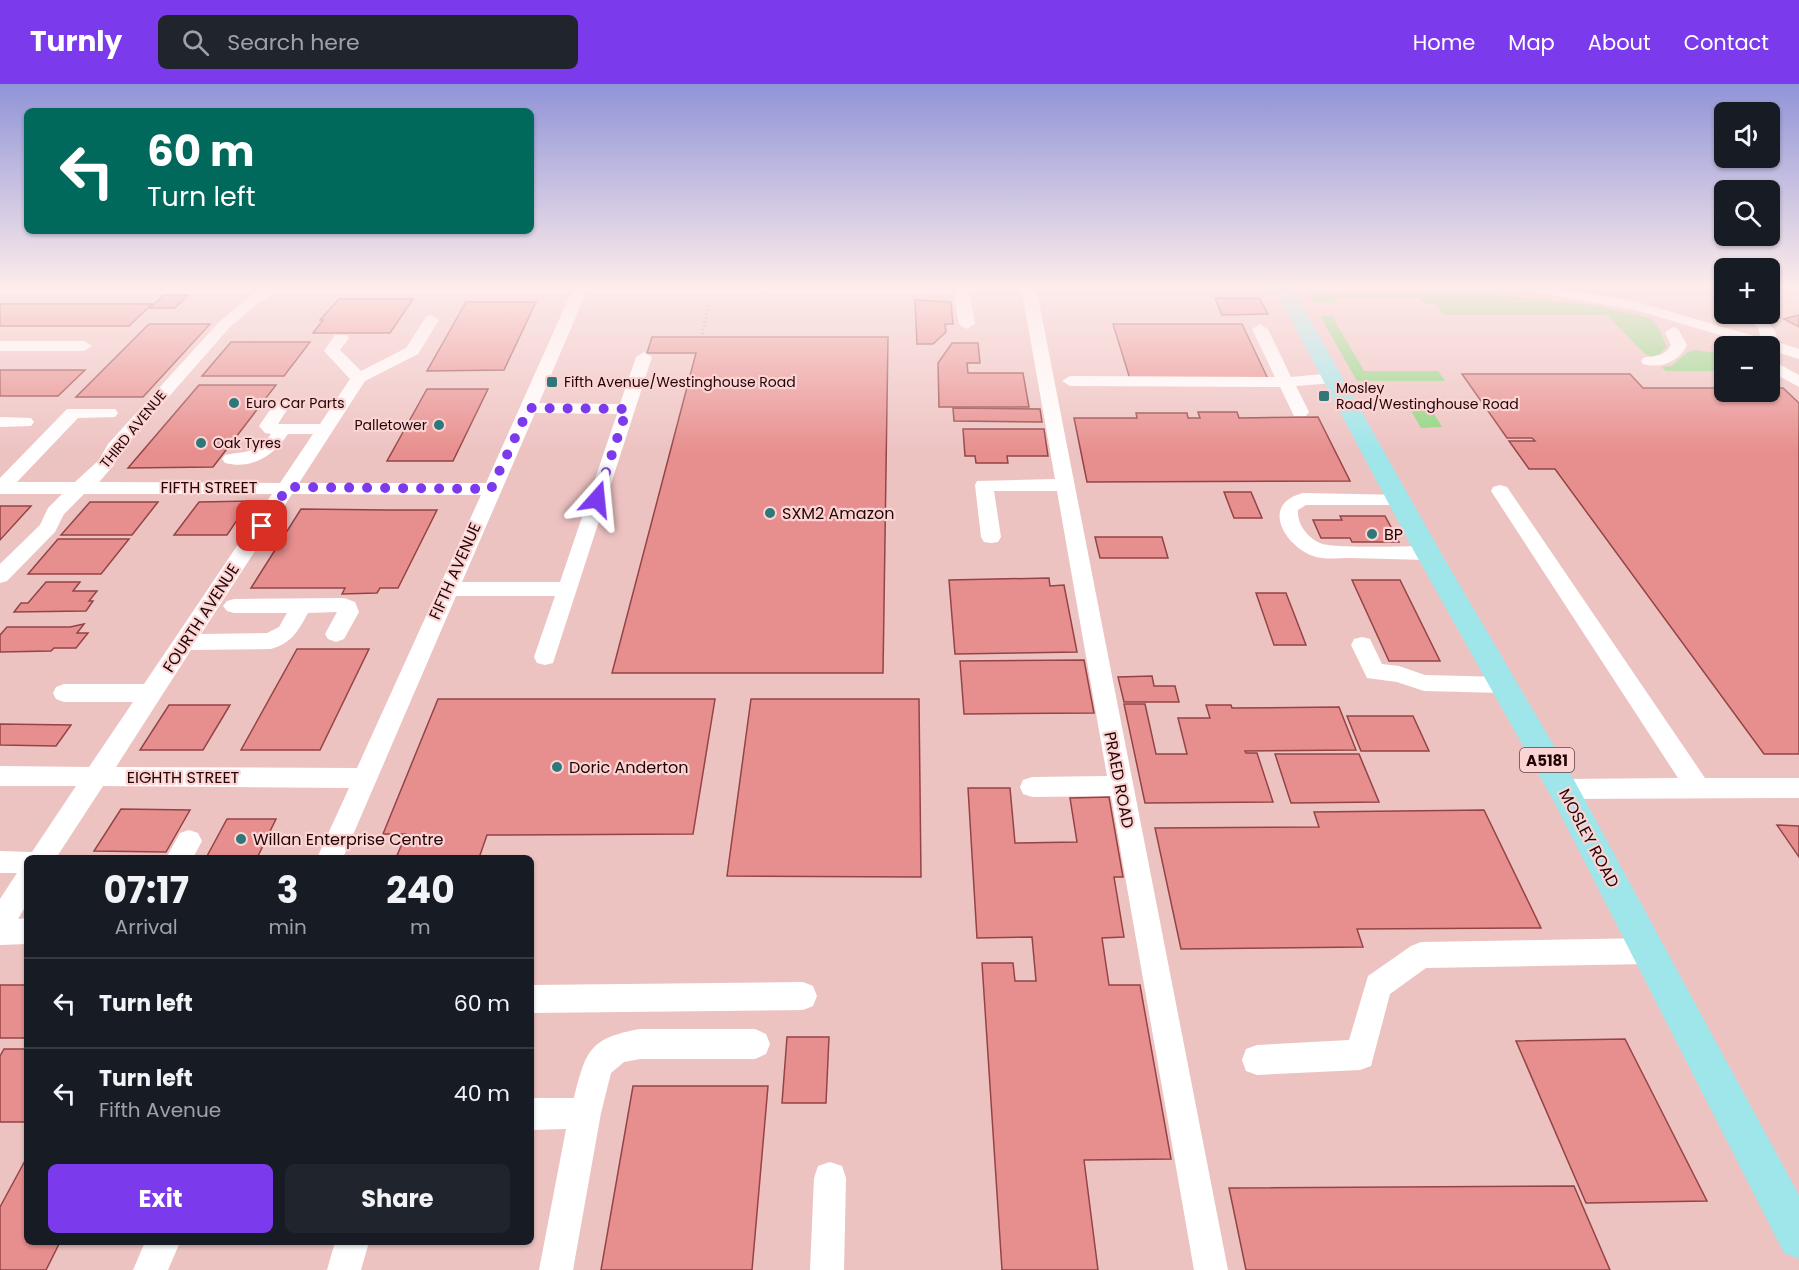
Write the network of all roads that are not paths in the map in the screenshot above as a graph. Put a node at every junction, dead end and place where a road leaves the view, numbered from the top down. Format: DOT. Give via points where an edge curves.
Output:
graph roads {
  1 [pos="209,341"];
  2 [pos="339,341"];
  3 [pos="418,341"];
  4 [pos="558,341"];
  5 [pos="1039,341"];
  6 [pos="1266,341"];
  7 [pos="1313,341"];
  8 [pos="1677,341"];
  9 [pos="0,346"];
  10 [pos="84,346"];
  11 [pos="1780,348"];
  12 [pos="1799,354"];
  13 [pos="644,357"];
  14 [pos="1649,361"];
  15 [pos="1780,370"];
  16 [pos="359,378"];
  17 [pos="1334,378"];
  18 [pos="1070,381"];
  19 [pos="1286,382"];
  20 [pos="1799,382"];
  21 [pos="282,405"];
  22 [pos="529,408"];
  23 [pos="627,409"];
  24 [pos="1300,412"];
  25 [pos="110,413"];
  26 [pos="0,422"];
  27 [pos="25,422"];
  28 [pos="283,429"];
  29 [pos="326,429"];
  30 [pos="231,459"];
  31 [pos="1065,485"];
  32 [pos="82,486"];
  33 [pos="288,487"];
  34 [pos="0,488"];
  35 [pos="491,489"];
  36 [pos="1500,491"];
  37 [pos="1399,499"];
  38 [pos="991,537"];
  39 [pos="1428,553"];
  40 [pos="0,576"];
  41 [pos="568,588"];
  42 [pos="447,589"];
  43 [pos="302,605"];
  44 [pos="234,606"];
  45 [pos="336,634"];
  46 [pos="185,642"];
  47 [pos="1362,645"];
  48 [pos="545,657"];
  49 [pos="1504,685"];
  50 [pos="64,693"];
  51 [pos="152,693"];
  52 [pos="0,776"];
  53 [pos="96,777"];
  54 [pos="365,778"];
  55 [pos="1120,786"];
  56 [pos="1032,787"];
  57 [pos="1698,788"];
  58 [pos="1799,788"];
  59 [pos="1563,789"];
  60 [pos="44,855"];
  61 [pos="331,855"];
  62 [pos="0,862"];
  63 [pos="24,862"];
  64 [pos="24,886"];
  65 [pos="0,922"];
  66 [pos="24,931"];
  67 [pos="0,932"];
  68 [pos="1648,951"];
  69 [pos="803,996"];
  70 [pos="534,999"];
  71 [pos="754,1044"];
  72 [pos="1257,1060"];
  73 [pos="585,1113"];
  74 [pos="534,1114"];
  75 [pos="830,1178"];
  76 [pos="1799,1238"];
  77 [pos="162,1245"];
  78 [pos="351,1245"];
  79 [pos="150,1270"];
  80 [pos="344,1270"];
  81 [pos="556,1270"];
  82 [pos="827,1270"];
  83 [pos="1211,1270"];
  1 -- 32 [label="street, THIRD AVENUE"];
  2 -- 16 [label="street" via="332,351"];
  3 -- 16 [label="street" via="412,351"];
  4 -- 22 [label="street, FIFTH AVENUE"];
  5 -- 31 [label="street, PRAED ROAD"];
  6 -- 19 [label="street"];
  7 -- 17 [label="main road, MOSLEY ROAD / A5181"];
  8 -- 14 [label="street" via="1676,353 1663,361"];
  9 -- 10 [label="street"];
  11 -- 12 [label="street"];
  13 -- 23 [label="street"];
  15 -- 20 [label="street"];
  16 -- 29 [label="street, FOURTH AVENUE"];
  17 -- 19 [label="street"];
  17 -- 37 [label="main road, MOSLEY ROAD / A5181"];
  18 -- 19 [label="street"];
  19 -- 24 [label="street"];
  21 -- 28 [label="street" via="268,426"];
  22 -- 23 [label="street"];
  22 -- 35 [label="street, FIFTH AVENUE"];
  23 -- 41 [label="street"];
  25 -- 34 [label="street" via="73,413"];
  26 -- 27 [label="street"];
  28 -- 29 [label="street"];
  28 -- 30 [label="street" via="259,457"];
  29 -- 33 [label="street, FOURTH AVENUE"];
  31 -- 38 [label="street" via="984,485"];
  31 -- 55 [label="street, PRAED ROAD"];
  32 -- 33 [label="street, FIFTH STREET"];
  32 -- 34 [label="street, FIFTH STREET"];
  32 -- 40 [label="street, THIRD AVENUE" via="56,512 35,543"];
  33 -- 35 [label="street, FIFTH STREET"];
  33 -- 46 [label="street, FOURTH AVENUE"];
  35 -- 42 [label="street, FIFTH AVENUE"];
  36 -- 57 [label="street"];
  37 -- 39 [label="main road, MOSLEY ROAD / A5181"];
  37 -- 39 [label="street" via="1303,499 1294,501 1287,511 1298,538 1320,551"];
  39 -- 49 [label="main road, MOSLEY ROAD / A5181"];
  41 -- 42 [label="street"];
  41 -- 48 [label="street"];
  42 -- 54 [label="street, FIFTH AVENUE"];
  43 -- 44 [label="street"];
  43 -- 45 [label="street" via="348,607"];
  43 -- 46 [label="street" via="287,632 271,641"];
  46 -- 51 [label="street, FOURTH AVENUE"];
  47 -- 49 [label="street" via="1375,672 1399,674 1424,683"];
  49 -- 59 [label="main road, MOSLEY ROAD / A5181"];
  50 -- 51 [label="street"];
  51 -- 53 [label="street, FOURTH AVENUE"];
  52 -- 53 [label="street, EIGHTH STREET"];
  53 -- 54 [label="street, EIGHTH STREET"];
  53 -- 60 [label="street, FOURTH AVENUE"];
  54 -- 61 [label="street, FIFTH AVENUE"];
  55 -- 56 [label="street"];
  55 -- 83 [label="street, PRAED ROAD"];
  57 -- 58 [label="street"];
  57 -- 59 [label="street"];
  59 -- 68 [label="main road, MOSLEY ROAD / A5181"];
  62 -- 63 [label="street"];
  64 -- 65 [label="street"];
  66 -- 67 [label="street"];
  68 -- 72 [label="street" via="1421,955 1378,986 1360,1055"];
  68 -- 76 [label="main road, MOSLEY ROAD / A5181"];
  69 -- 70 [label="street"];
  71 -- 73 [label="street" via="640,1044 617,1048 598,1064"];
  73 -- 74 [label="street"];
  73 -- 81 [label="street"];
  75 -- 82 [label="street"];
  77 -- 79 [label="street"];
  78 -- 80 [label="street"];
}
